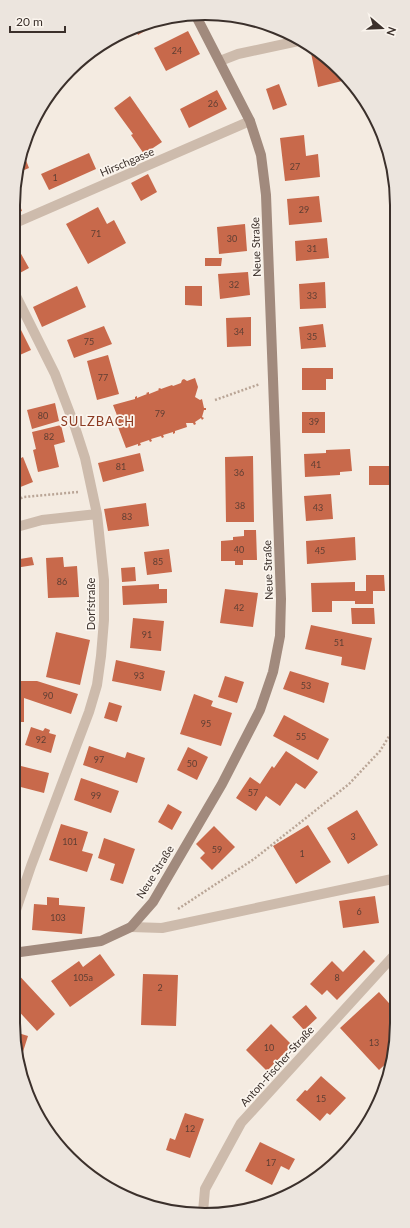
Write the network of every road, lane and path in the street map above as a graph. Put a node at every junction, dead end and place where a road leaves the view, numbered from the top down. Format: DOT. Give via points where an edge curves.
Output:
graph roads {
  1 [pos="198,20"];
  2 [pos="293,42"];
  3 [pos="220,61"];
  4 [pos="250,121"];
  5 [pos="20,221"];
  6 [pos="20,304"];
  7 [pos="259,384"];
  8 [pos="215,400"];
  9 [pos="92,491"];
  10 [pos="20,499"];
  11 [pos="97,514"];
  12 [pos="20,526"];
  13 [pos="390,735"];
  14 [pos="390,879"];
  15 [pos="20,898"];
  16 [pos="152,902"];
  17 [pos="131,927"];
  18 [pos="20,952"];
  19 [pos="390,960"];
  20 [pos="203,1208"];
  1 -- 3 [label="street, Neue Straße"];
  2 -- 3 [label="street" via="238,54"];
  3 -- 4 [label="street, Neue Straße"];
  4 -- 5 [label="street, Hirschgasse"];
  4 -- 16 [label="street, Neue Straße" via="261,155 266,195 281,584 280,636 273,672 260,710 222,784"];
  6 -- 9 [label="street, Dorfstraße" via="55,374 85,458"];
  7 -- 8 [label="path"];
  9 -- 10 [label="path"];
  9 -- 11 [label="street, Dorfstraße"];
  11 -- 12 [label="street" via="42,520"];
  11 -- 15 [label="street, Dorfstraße" via="104,580 104,620 97,686"];
  13 -- 16 [label="path" via="380,751 349,784 254,859 174,912"];
  14 -- 17 [label="street" via="162,928"];
  16 -- 17 [label="street, Neue Straße"];
  17 -- 18 [label="street, Neue Straße" via="101,941"];
  19 -- 20 [label="street, Anton-Fischer-Straße" via="240,1123 205,1189"];
}
